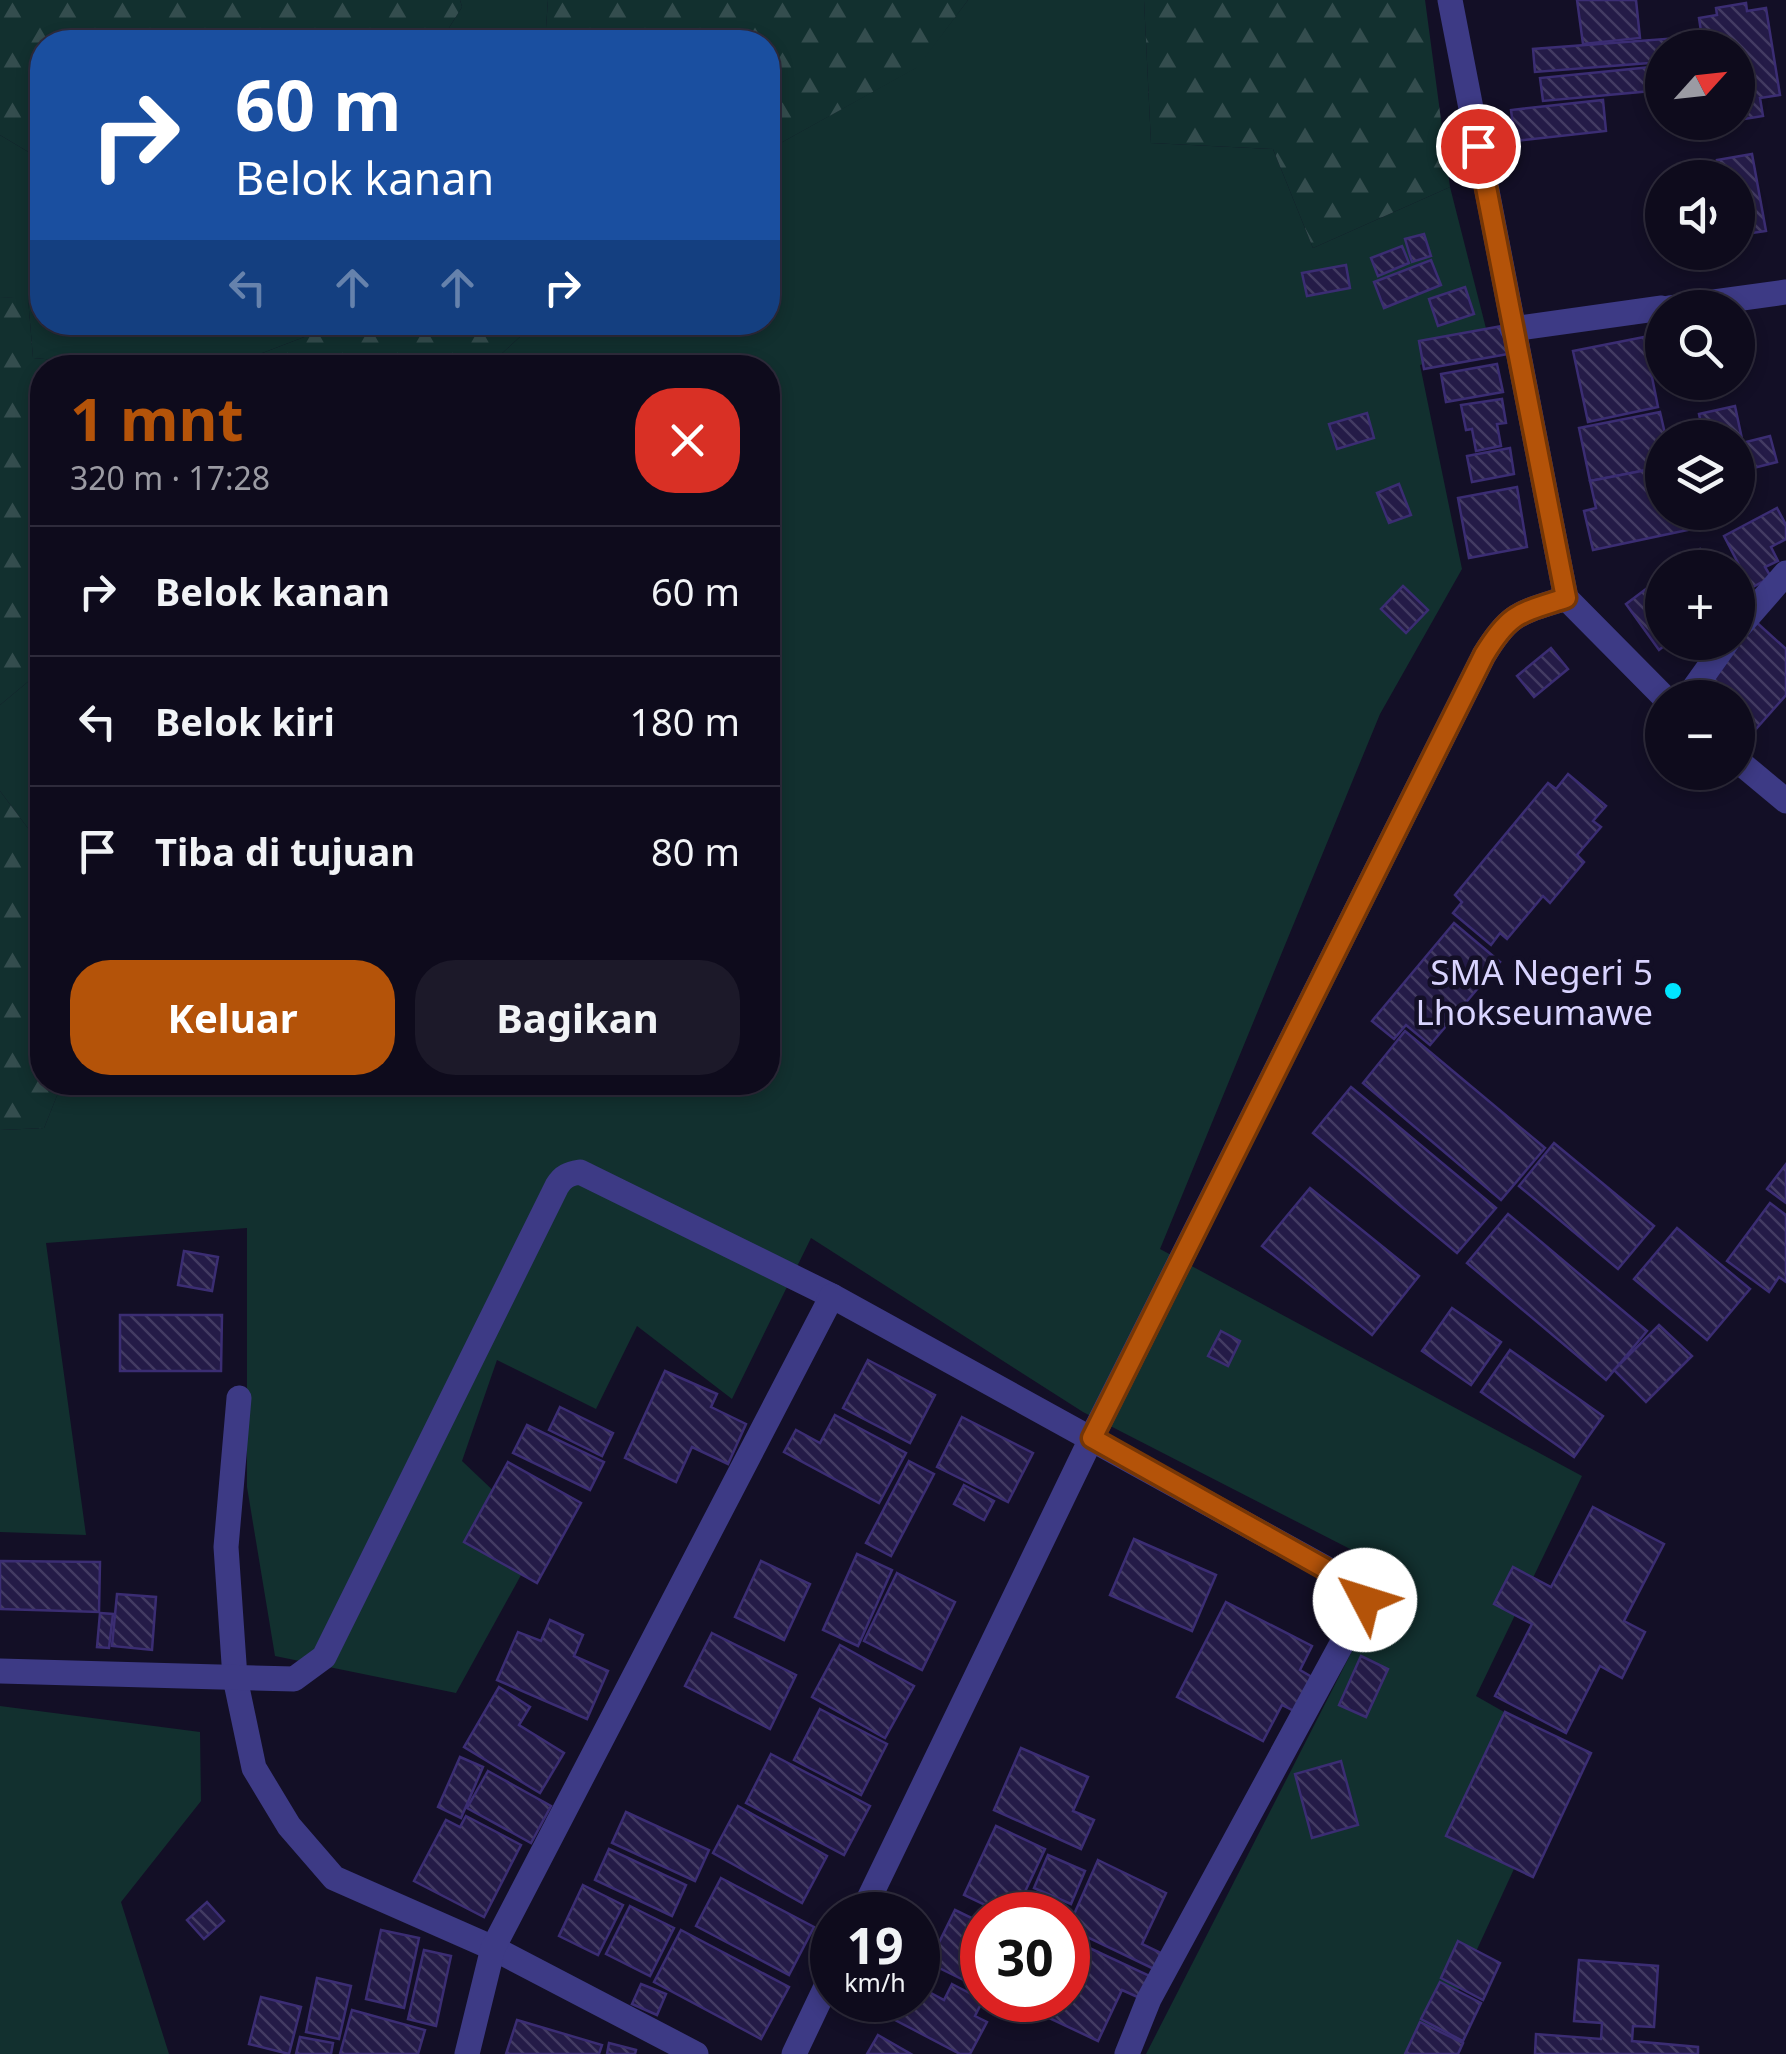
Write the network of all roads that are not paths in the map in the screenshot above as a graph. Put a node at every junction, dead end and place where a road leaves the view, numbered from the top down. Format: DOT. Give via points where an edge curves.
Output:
graph roads {
  1 [pos="1450,0"];
  2 [pos="1786,292"];
  3 [pos="1755,296"];
  4 [pos="1645,311"];
  5 [pos="1512,329"];
  6 [pos="1786,573"];
  7 [pos="1566,598"];
  8 [pos="1755,609"];
  9 [pos="1647,680"];
  10 [pos="1755,775"];
  11 [pos="1786,802"];
  12 [pos="832,1296"];
  13 [pos="240,1398"];
  14 [pos="1092,1438"];
  15 [pos="0,1671"];
  16 [pos="236,1678"];
  17 [pos="872,1892"];
  18 [pos="492,1948"];
  19 [pos="810,2020"];
  20 [pos="466,2054"];
  21 [pos="696,2054"];
  22 [pos="794,2054"];
  23 [pos="1127,2054"];
  1 -- 5 [label="street"];
  2 -- 3 [label="street"];
  4 -- 5 [label="street"];
  5 -- 7 [label="street"];
  6 -- 8 [label="street"];
  7 -- 9 [label="street"];
  7 -- 14 [label="street" via="1502,626 1484,655"];
  10 -- 11 [label="street"];
  12 -- 14 [label="street"];
  12 -- 16 [label="street" via="580,1172 562,1178 324,1657 294,1680"];
  12 -- 18 [label="street"];
  13 -- 16 [label="street" via="226,1547"];
  14 -- 17 [label="street"];
  14 -- 23 [label="street" via="1365,1595 1149,1999"];
  15 -- 16 [label="street"];
  16 -- 18 [label="street" via="254,1768 289,1826 334,1878"];
  18 -- 20 [label="street"];
  18 -- 21 [label="street"];
  19 -- 22 [label="street"];
}
